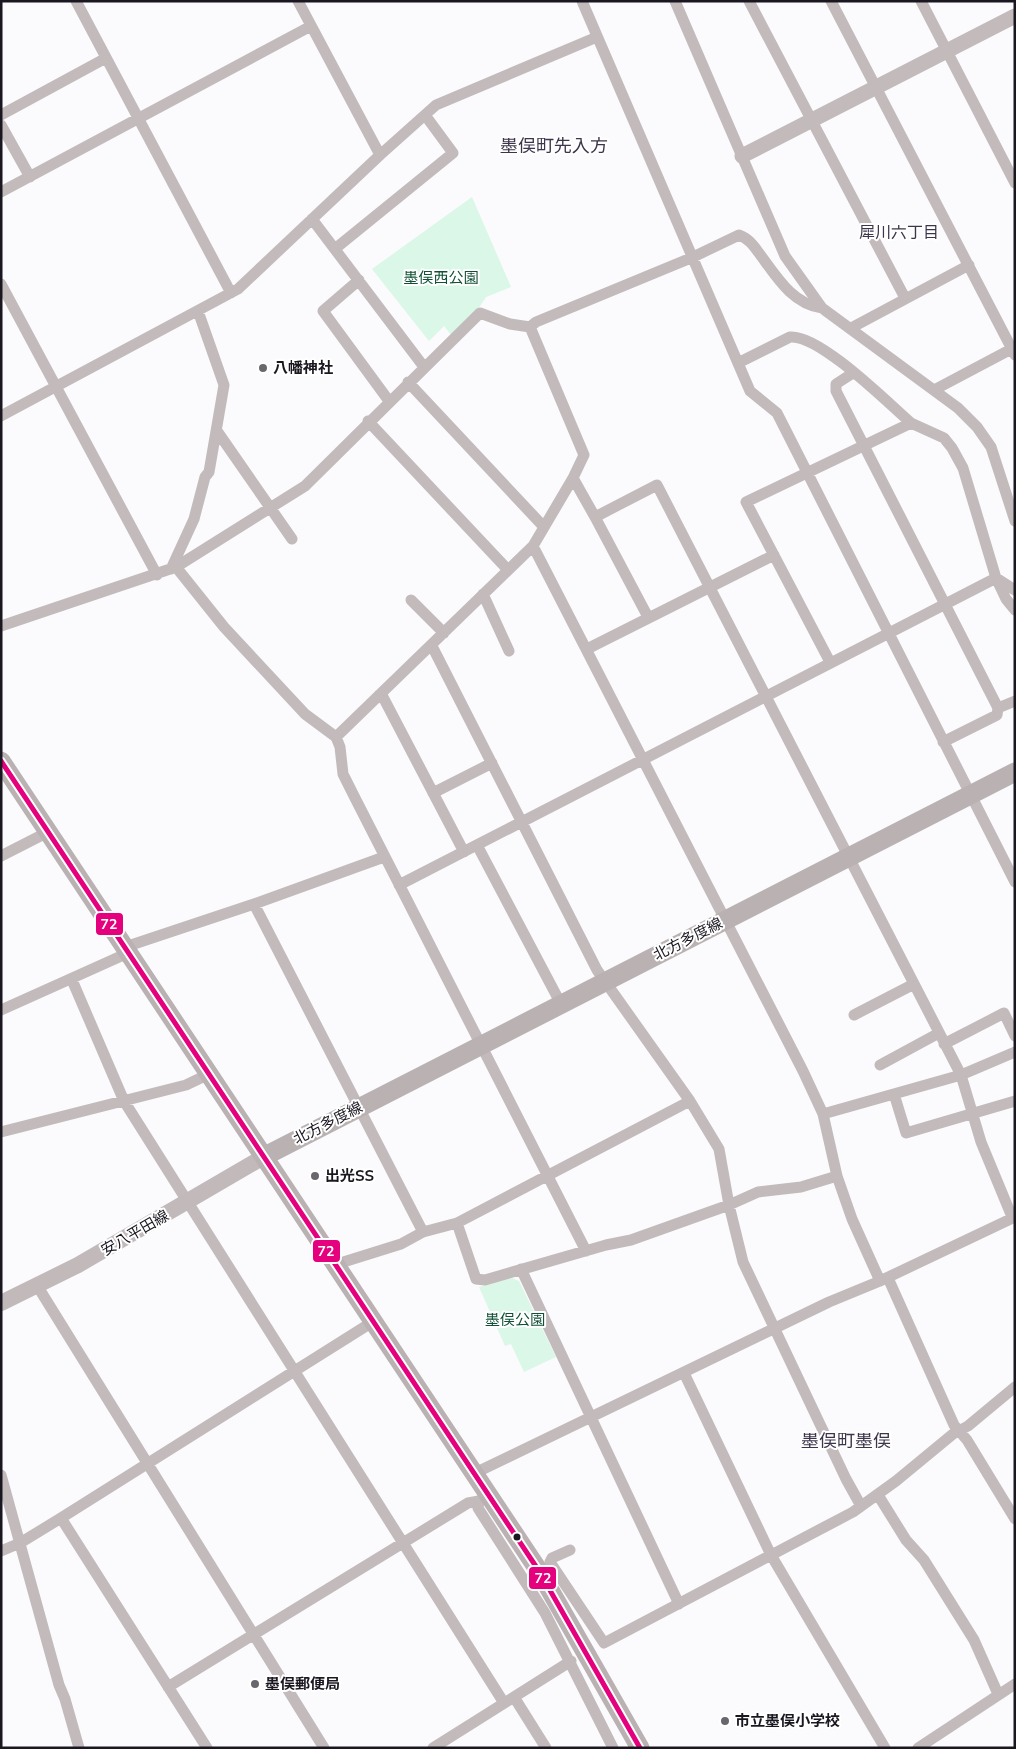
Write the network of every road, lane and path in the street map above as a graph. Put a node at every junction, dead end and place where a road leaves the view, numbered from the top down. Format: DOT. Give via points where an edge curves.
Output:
graph roads {
  1 [pos="76,1"];
  2 [pos="298,1"];
  3 [pos="582,1"];
  4 [pos="676,1"];
  5 [pos="749,1"];
  6 [pos="831,1"];
  7 [pos="921,1"];
  8 [pos="1015,16"];
  9 [pos="311,26"];
  10 [pos="597,37"];
  11 [pos="947,50"];
  12 [pos="106,58"];
  13 [pos="877,86"];
  14 [pos="1,115"];
  15 [pos="425,115"];
  16 [pos="139,119"];
  17 [pos="810,120"];
  18 [pos="1,125"];
  19 [pos="380,155"];
  20 [pos="742,156"];
  21 [pos="30,177"];
  22 [pos="1015,183"];
  23 [pos="1,192"];
  24 [pos="312,220"];
  25 [pos="336,248"];
  26 [pos="691,258"];
  27 [pos="969,265"];
  28 [pos="359,280"];
  29 [pos="1,284"];
  30 [pos="231,293"];
  31 [pos="905,298"];
  32 [pos="822,308"];
  33 [pos="198,311"];
  34 [pos="530,327"];
  35 [pos="851,328"];
  36 [pos="1014,350"];
  37 [pos="738,363"];
  38 [pos="424,367"];
  39 [pos="853,374"];
  40 [pos="408,382"];
  41 [pos="55,387"];
  42 [pos="934,390"];
  43 [pos="389,400"];
  44 [pos="1,416"];
  45 [pos="368,421"];
  46 [pos="911,423"];
  47 [pos="217,431"];
  48 [pos="863,444"];
  49 [pos="806,472"];
  50 [pos="573,478"];
  51 [pos="271,509"];
  52 [pos="595,516"];
  53 [pos="1015,521"];
  54 [pos="543,526"];
  55 [pos="292,539"];
  56 [pos="533,546"];
  57 [pos="774,555"];
  58 [pos="173,568"];
  59 [pos="508,570"];
  60 [pos="156,575"];
  61 [pos="996,578"];
  62 [pos="710,588"];
  63 [pos="1015,590"];
  64 [pos="484,594"];
  65 [pos="411,600"];
  66 [pos="945,603"];
  67 [pos="1015,610"];
  68 [pos="648,617"];
  69 [pos="1,626"];
  70 [pos="888,632"];
  71 [pos="444,633"];
  72 [pos="432,646"];
  73 [pos="587,649"];
  74 [pos="509,651"];
  75 [pos="830,662"];
  76 [pos="379,694"];
  77 [pos="765,697"];
  78 [pos="1015,701"];
  79 [pos="998,708"];
  80 [pos="336,737"];
  81 [pos="943,742"];
  82 [pos="643,760"];
  83 [pos="1,761"];
  84 [pos="492,763"];
  85 [pos="1015,772"];
  86 [pos="433,793"];
  87 [pos="971,795"];
  88 [pos="522,822"];
  89 [pos="48,832"];
  90 [pos="477,845"];
  91 [pos="464,852"];
  92 [pos="1,856"];
  93 [pos="848,856"];
  94 [pos="384,857"];
  95 [pos="1013,874"];
  96 [pos="399,886"];
  97 [pos="254,904"];
  98 [pos="725,920"];
  99 [pos="127,951"];
  100 [pos="72,980"];
  101 [pos="605,982"];
  102 [pos="914,984"];
  103 [pos="561,1004"];
  104 [pos="1,1010"];
  105 [pos="854,1015"];
  106 [pos="1015,1036"];
  107 [pos="942,1038"];
  108 [pos="479,1045"];
  109 [pos="1015,1052"];
  110 [pos="880,1065"];
  111 [pos="209,1074"];
  112 [pos="961,1075"];
  113 [pos="894,1094"];
  114 [pos="124,1101"];
  115 [pos="690,1101"];
  116 [pos="1015,1101"];
  117 [pos="358,1108"];
  118 [pos="973,1113"];
  119 [pos="823,1114"];
  120 [pos="1,1132"];
  121 [pos="265,1156"];
  122 [pos="837,1176"];
  123 [pos="548,1177"];
  124 [pos="188,1203"];
  125 [pos="729,1206"];
  126 [pos="1013,1217"];
  127 [pos="457,1223"];
  128 [pos="423,1232"];
  129 [pos="586,1251"];
  130 [pos="337,1264"];
  131 [pos="521,1269"];
  132 [pos="884,1279"];
  133 [pos="38,1287"];
  134 [pos="1,1303"];
  135 [pos="374,1321"];
  136 [pos="774,1329"];
  137 [pos="294,1372"];
  138 [pos="684,1373"];
  139 [pos="1015,1387"];
  140 [pos="590,1416"];
  141 [pos="958,1431"];
  142 [pos="147,1464"];
  143 [pos="475,1473"];
  144 [pos="1,1475"];
  145 [pos="878,1495"];
  146 [pos="483,1498"];
  147 [pos="861,1506"];
  148 [pos="61,1518"];
  149 [pos="1015,1519"];
  150 [pos="20,1543"];
  151 [pos="402,1544"];
  152 [pos="570,1550"];
  153 [pos="1,1551"];
  154 [pos="771,1555"];
  155 [pos="679,1604"];
  156 [pos="253,1636"];
  157 [pos="571,1661"];
  158 [pos="1015,1684"];
  159 [pos="168,1687"];
  160 [pos="998,1694"];
  161 [pos="509,1700"];
  162 [pos="924,1746"];
  163 [pos="79,1748"];
  164 [pos="207,1748"];
  165 [pos="324,1748"];
  166 [pos="433,1748"];
  167 [pos="546,1748"];
  168 [pos="613,1748"];
  169 [pos="640,1748"];
  170 [pos="885,1748"];
  1 -- 12 [label="street"];
  2 -- 9 [label="street"];
  3 -- 10 [label="street"];
  4 -- 20 [label="street"];
  5 -- 17 [label="street"];
  6 -- 13 [label="street"];
  7 -- 11 [label="street"];
  8 -- 11 [label="street"];
  9 -- 16 [label="street"];
  9 -- 19 [label="street"];
  10 -- 15 [label="street" via="436,105"];
  10 -- 26 [label="street"];
  11 -- 13 [label="street"];
  11 -- 22 [label="street"];
  12 -- 14 [label="street"];
  12 -- 16 [label="street"];
  13 -- 17 [label="street"];
  13 -- 27 [label="street"];
  15 -- 19 [label="street"];
  15 -- 25 [label="street" via="453,153"];
  16 -- 21 [label="street"];
  16 -- 30 [label="street"];
  17 -- 20 [label="street"];
  17 -- 31 [label="street"];
  18 -- 21 [label="street"];
  19 -- 24 [label="street"];
  20 -- 32 [label="street" via="786,256"];
  21 -- 23 [label="street"];
  24 -- 25 [label="street"];
  24 -- 30 [label="street"];
  25 -- 28 [label="street"];
  26 -- 32 [label="street" via="739,235 745,237 795,299 810,307"];
  26 -- 34 [label="street"];
  26 -- 37 [label="street"];
  27 -- 31 [label="street"];
  27 -- 36 [label="street"];
  28 -- 38 [label="street"];
  28 -- 43 [label="street" via="323,311"];
  29 -- 41 [label="street"];
  30 -- 33 [label="street"];
  31 -- 35 [label="street"];
  32 -- 35 [label="street"];
  33 -- 41 [label="street"];
  33 -- 47 [label="street" via="224,384"];
  34 -- 38 [label="street" via="510,324 480,313"];
  34 -- 50 [label="street" via="584,455"];
  35 -- 42 [label="street"];
  36 -- 42 [label="street"];
  37 -- 39 [label="street" via="798,336 828,352"];
  37 -- 49 [label="street" via="750,391 777,413"];
  38 -- 40 [label="street"];
  39 -- 46 [label="street"];
  39 -- 48 [label="street" via="836,384 836,391"];
  40 -- 43 [label="street"];
  40 -- 54 [label="street"];
  41 -- 44 [label="street"];
  41 -- 60 [label="street"];
  42 -- 53 [label="street" via="977,427 991,447"];
  43 -- 45 [label="street"];
  45 -- 51 [label="street" via="305,486"];
  45 -- 59 [label="street"];
  46 -- 48 [label="street"];
  46 -- 61 [label="street" via="944,438 963,468"];
  47 -- 51 [label="street"];
  47 -- 58 [label="street" via="194,518"];
  48 -- 49 [label="street"];
  48 -- 66 [label="street"];
  49 -- 57 [label="street" via="746,502"];
  49 -- 70 [label="street"];
  50 -- 52 [label="street"];
  50 -- 54 [label="street"];
  51 -- 55 [label="street"];
  51 -- 58 [label="street"];
  52 -- 62 [label="street" via="657,484"];
  52 -- 68 [label="street"];
  54 -- 56 [label="street"];
  56 -- 59 [label="street"];
  56 -- 73 [label="street"];
  57 -- 62 [label="street"];
  57 -- 75 [label="street"];
  58 -- 60 [label="street"];
  58 -- 80 [label="street" via="305,714"];
  59 -- 64 [label="street"];
  60 -- 69 [label="street"];
  61 -- 63 [label="street"];
  61 -- 66 [label="street"];
  61 -- 67 [label="street"];
  62 -- 68 [label="street"];
  62 -- 77 [label="street"];
  64 -- 71 [label="street"];
  64 -- 74 [label="street"];
  65 -- 71 [label="street"];
  66 -- 70 [label="street"];
  66 -- 79 [label="street"];
  68 -- 73 [label="street"];
  70 -- 75 [label="street"];
  70 -- 81 [label="street"];
  71 -- 72 [label="street"];
  72 -- 76 [label="street"];
  72 -- 84 [label="street"];
  73 -- 82 [label="street"];
  75 -- 77 [label="street"];
  76 -- 80 [label="street"];
  76 -- 86 [label="street"];
  77 -- 82 [label="street"];
  77 -- 93 [label="street"];
  78 -- 79 [label="street"];
  79 -- 81 [label="street" via="997,715"];
  80 -- 94 [label="street" via="343,774"];
  81 -- 87 [label="street"];
  82 -- 88 [label="street"];
  82 -- 98 [label="street"];
  83 -- 89 [label="main road"];
  84 -- 86 [label="street"];
  84 -- 88 [label="street"];
  85 -- 87 [label="main road, 北方多度線"];
  86 -- 91 [label="street"];
  87 -- 93 [label="main road, 北方多度線"];
  87 -- 95 [label="street"];
  88 -- 90 [label="street"];
  88 -- 101 [label="street"];
  89 -- 92 [label="street"];
  89 -- 99 [label="main road"];
  90 -- 91 [label="street"];
  90 -- 103 [label="street"];
  91 -- 96 [label="street"];
  93 -- 98 [label="main road, 北方多度線"];
  93 -- 102 [label="street"];
  94 -- 96 [label="street"];
  94 -- 97 [label="street"];
  96 -- 108 [label="street"];
  97 -- 99 [label="street" via="151,938"];
  97 -- 117 [label="street"];
  98 -- 101 [label="main road, 北方多度線"];
  98 -- 119 [label="street"];
  99 -- 100 [label="street"];
  99 -- 111 [label="main road"];
  100 -- 104 [label="street"];
  100 -- 114 [label="street"];
  101 -- 103 [label="main road, 北方多度線"];
  101 -- 115 [label="street"];
  102 -- 105 [label="street"];
  102 -- 107 [label="street"];
  103 -- 108 [label="main road, 北方多度線"];
  106 -- 107 [label="street" via="1004,1013"];
  107 -- 110 [label="street"];
  107 -- 112 [label="street"];
  108 -- 117 [label="main road, 北方多度線"];
  108 -- 123 [label="street"];
  109 -- 112 [label="street"];
  111 -- 114 [label="street" via="186,1085"];
  111 -- 121 [label="main road"];
  112 -- 113 [label="street"];
  112 -- 118 [label="street"];
  113 -- 118 [label="street" via="906,1133"];
  113 -- 119 [label="street"];
  114 -- 120 [label="street"];
  114 -- 124 [label="street"];
  115 -- 123 [label="street"];
  115 -- 125 [label="street" via="722,1155"];
  116 -- 118 [label="street"];
  117 -- 121 [label="main road, 北方多度線"];
  117 -- 128 [label="street"];
  118 -- 126 [label="street" via="981,1142"];
  119 -- 122 [label="street"];
  121 -- 124 [label="main road, 安八平田線"];
  121 -- 130 [label="main road"];
  122 -- 125 [label="street" via="801,1187 758,1192"];
  122 -- 132 [label="street" via="852,1219"];
  123 -- 127 [label="street"];
  123 -- 129 [label="street"];
  124 -- 133 [label="main road, 安八平田線"];
  124 -- 137 [label="street"];
  125 -- 129 [label="street" via="631,1240"];
  125 -- 136 [label="street" via="743,1262"];
  126 -- 132 [label="street"];
  127 -- 128 [label="street"];
  127 -- 131 [label="street" via="476,1279 485,1280"];
  128 -- 130 [label="street" via="400,1244"];
  129 -- 131 [label="street"];
  130 -- 135 [label="main road"];
  131 -- 140 [label="street"];
  132 -- 136 [label="street"];
  132 -- 141 [label="street"];
  133 -- 134 [label="main road, 安八平田線"];
  133 -- 142 [label="street"];
  135 -- 137 [label="street"];
  135 -- 143 [label="main road"];
  136 -- 138 [label="street"];
  136 -- 147 [label="street"];
  137 -- 142 [label="street"];
  137 -- 151 [label="street"];
  138 -- 140 [label="street"];
  138 -- 154 [label="street"];
  139 -- 141 [label="street"];
  140 -- 143 [label="street"];
  140 -- 155 [label="street"];
  141 -- 145 [label="street"];
  141 -- 149 [label="street" via="967,1440"];
  142 -- 148 [label="street"];
  142 -- 156 [label="street"];
  143 -- 146 [label="main road"];
  144 -- 150 [label="street"];
  145 -- 147 [label="street"];
  145 -- 160 [label="street" via="906,1540 924,1560 982,1653"];
  146 -- 151 [label="street" via="468,1503"];
  146 -- 157 [label="street" via="478,1508 545,1613"];
  146 -- 169 [label="main road" via="539,1571"];
  147 -- 154 [label="street"];
  148 -- 150 [label="street"];
  148 -- 159 [label="street"];
  150 -- 153 [label="street"];
  150 -- 163 [label="street"];
  151 -- 156 [label="street"];
  151 -- 161 [label="street"];
  152 -- 155 [label="street" via="550,1562 604,1643"];
  154 -- 155 [label="street"];
  154 -- 170 [label="street"];
  156 -- 159 [label="street"];
  156 -- 165 [label="street"];
  157 -- 161 [label="street"];
  157 -- 168 [label="street"];
  158 -- 160 [label="street"];
  159 -- 164 [label="street"];
  160 -- 162 [label="street"];
  161 -- 166 [label="street"];
  161 -- 167 [label="street"];
}
